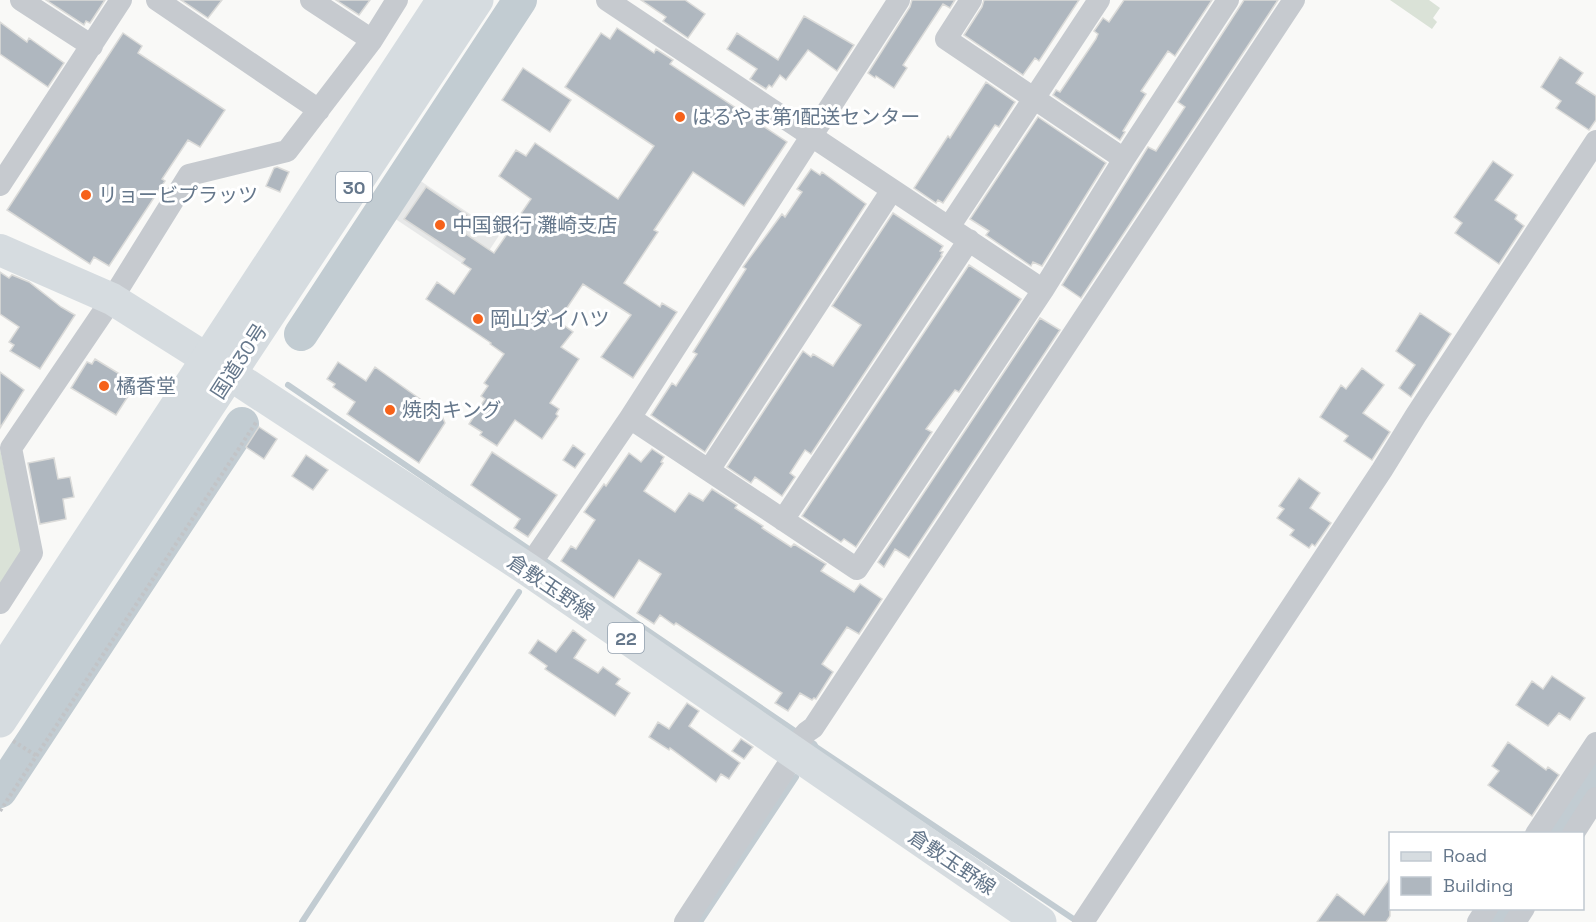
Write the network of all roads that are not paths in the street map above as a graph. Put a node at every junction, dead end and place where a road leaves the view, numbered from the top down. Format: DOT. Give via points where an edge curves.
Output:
graph roads {
  1 [pos="21,0"];
  2 [pos="122,0"];
  3 [pos="157,0"];
  4 [pos="311,0"];
  5 [pos="397,0"];
  6 [pos="443,0"];
  7 [pos="477,0"];
  8 [pos="608,0"];
  9 [pos="899,0"];
  10 [pos="971,0"];
  11 [pos="1099,0"];
  12 [pos="1228,0"];
  13 [pos="1294,0"];
  14 [pos="372,40"];
  15 [pos="92,46"];
  16 [pos="1034,98"];
  17 [pos="319,110"];
  18 [pos="810,136"];
  19 [pos="1596,141"];
  20 [pos="1124,159"];
  21 [pos="0,185"];
  22 [pos="892,190"];
  23 [pos="949,228"];
  24 [pos="969,240"];
  25 [pos="0,250"];
  26 [pos="1043,290"];
  27 [pos="112,299"];
  28 [pos="219,366"];
  29 [pos="630,418"];
  30 [pos="6,444"];
  31 [pos="709,470"];
  32 [pos="783,520"];
  33 [pos="533,559"];
  34 [pos="0,603"];
  35 [pos="0,675"];
  36 [pos="8,732"];
  37 [pos="801,742"];
  38 [pos="1596,743"];
  39 [pos="1596,798"];
  40 [pos="1537,832"];
  41 [pos="1574,832"];
  42 [pos="1084,920"];
  43 [pos="685,922"];
  44 [pos="1040,922"];
  1 -- 15 [label="street"];
  2 -- 15 [label="street"];
  3 -- 17 [label="street"];
  4 -- 14 [label="street"];
  5 -- 14 [label="street"];
  6 -- 28 [label="main road, 国道30号 / 30"];
  7 -- 28 [label="main road, 国道30号 / 30"];
  8 -- 18 [label="street"];
  9 -- 18 [label="street"];
  10 -- 16 [label="street" via="946,39"];
  11 -- 16 [label="street"];
  12 -- 20 [label="street"];
  13 -- 37 [label="street"];
  14 -- 17 [label="street"];
  15 -- 21 [label="street"];
  16 -- 20 [label="street"];
  16 -- 23 [label="street"];
  17 -- 27 [label="street" via="287,151 189,175"];
  18 -- 22 [label="street"];
  18 -- 29 [label="street"];
  19 -- 42 [label="street"];
  20 -- 26 [label="street"];
  22 -- 23 [label="street"];
  22 -- 31 [label="street"];
  23 -- 24 [label="street"];
  24 -- 26 [label="street"];
  24 -- 32 [label="street"];
  25 -- 27 [label="street"];
  26 -- 32 [label="street" via="857,569"];
  27 -- 28 [label="street"];
  27 -- 30 [label="street"];
  28 -- 33 [label="main road, 倉敷玉野線 / 22"];
  28 -- 35 [label="main road, 国道30号 / 30"];
  28 -- 36 [label="main road, 国道30号 / 30"];
  29 -- 31 [label="street"];
  29 -- 33 [label="street"];
  30 -- 34 [label="street" via="32,553"];
  31 -- 32 [label="street"];
  33 -- 37 [label="main road, 倉敷玉野線 / 22"];
  37 -- 43 [label="street"];
  37 -- 44 [label="main road, 倉敷玉野線 / 22"];
  38 -- 40 [label="street"];
  39 -- 41 [label="street"];
}
